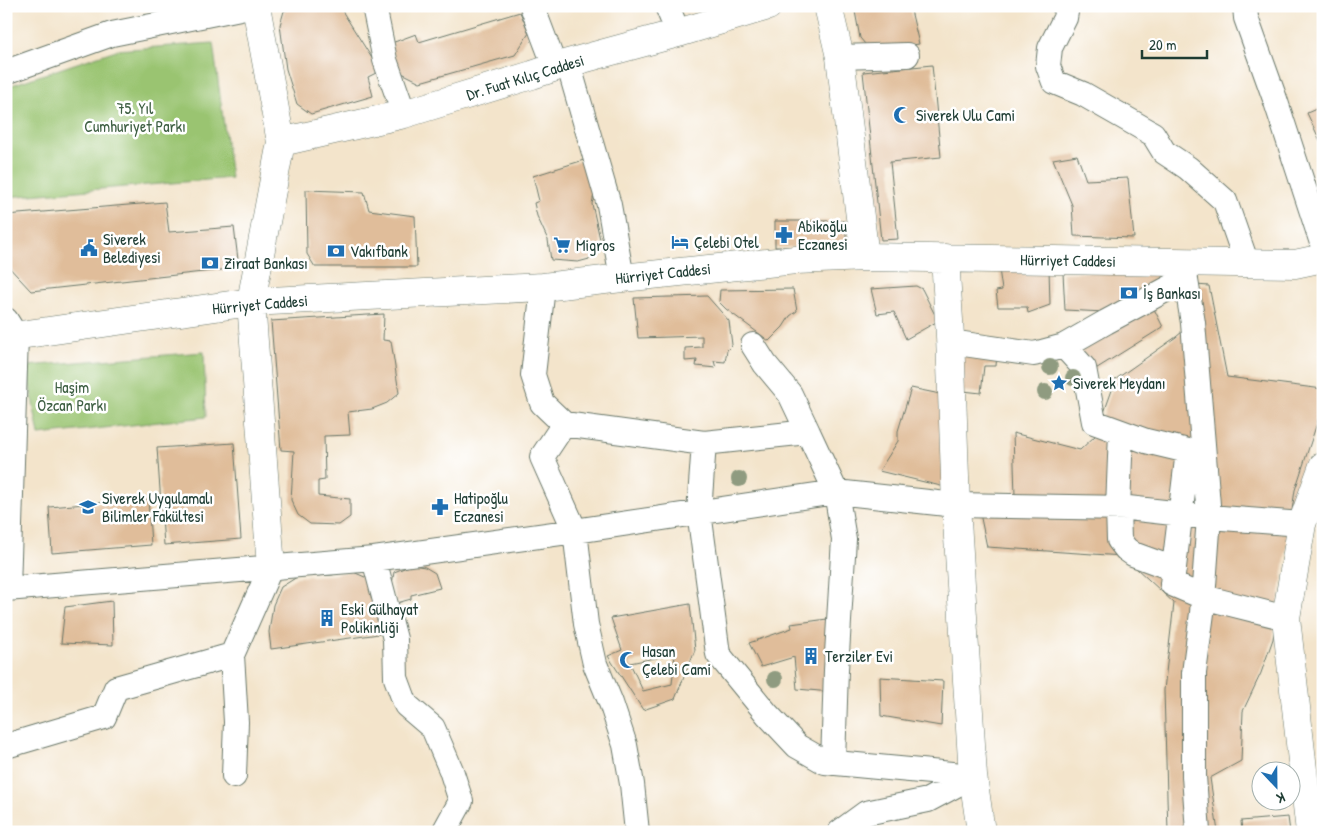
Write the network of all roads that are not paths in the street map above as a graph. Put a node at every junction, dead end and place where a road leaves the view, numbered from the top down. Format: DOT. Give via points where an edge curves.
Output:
graph roads {
  1 [pos="250,6"];
  2 [pos="256,6"];
  3 [pos="374,6"];
  4 [pos="532,6"];
  5 [pos="667,6"];
  6 [pos="768,6"];
  7 [pos="828,6"];
  8 [pos="1066,6"];
  9 [pos="1245,6"];
  10 [pos="678,33"];
  11 [pos="907,55"];
  12 [pos="840,57"];
  13 [pos="562,65"];
  14 [pos="6,72"];
  15 [pos="404,114"];
  16 [pos="281,142"];
  17 [pos="1323,246"];
  18 [pos="866,257"];
  19 [pos="945,258"];
  20 [pos="1323,258"];
  21 [pos="1247,264"];
  22 [pos="1184,270"];
  23 [pos="622,278"];
  24 [pos="543,287"];
  25 [pos="251,302"];
  26 [pos="9,331"];
  27 [pos="950,342"];
  28 [pos="753,345"];
  29 [pos="1064,346"];
  30 [pos="564,424"];
  31 [pos="808,432"];
  32 [pos="1121,432"];
  33 [pos="704,444"];
  34 [pos="1323,466"];
  35 [pos="836,492"];
  36 [pos="956,505"];
  37 [pos="1118,508"];
  38 [pos="699,512"];
  39 [pos="1179,514"];
  40 [pos="1209,517"];
  41 [pos="1302,524"];
  42 [pos="576,531"];
  43 [pos="374,558"];
  44 [pos="271,568"];
  45 [pos="1174,569"];
  46 [pos="7,589"];
  47 [pos="1203,598"];
  48 [pos="1286,618"];
  49 [pos="232,655"];
  50 [pos="6,746"];
  51 [pos="833,763"];
  52 [pos="234,776"];
  53 [pos="973,776"];
  54 [pos="444,832"];
  55 [pos="636,832"];
  56 [pos="840,832"];
  57 [pos="981,832"];
  58 [pos="1198,832"];
  59 [pos="1310,832"];
  1 -- 14 [label="street" via="112,34"];
  2 -- 16 [label="street"];
  3 -- 15 [label="street" via="385,60"];
  4 -- 13 [label="street"];
  5 -- 10 [label="street"];
  6 -- 10 [label="street, Dr. Fuat Kılıç Caddesi"];
  7 -- 12 [label="street"];
  8 -- 21 [label="street" via="1065,18 1050,48 1048,66 1054,82 1083,94 1153,134 1164,152 1188,168 1225,201"];
  9 -- 17 [label="street" via="1246,18"];
  10 -- 13 [label="street, Dr. Fuat Kılıç Caddesi"];
  11 -- 12 [label="street"];
  12 -- 18 [label="street"];
  13 -- 15 [label="street, Dr. Fuat Kılıç Caddesi"];
  13 -- 23 [label="street" via="609,205"];
  15 -- 16 [label="street, Dr. Fuat Kılıç Caddesi"];
  16 -- 25 [label="street"];
  18 -- 19 [label="street, Hürriyet Caddesi"];
  18 -- 23 [label="street, Hürriyet Caddesi" via="796,260"];
  19 -- 22 [label="street, Hürriyet Caddesi"];
  19 -- 27 [label="street"];
  20 -- 21 [label="street, Hürriyet Caddesi" via="1294,264"];
  21 -- 22 [label="street, Hürriyet Caddesi"];
  22 -- 29 [label="street"];
  22 -- 40 [label="street" via="1193,323"];
  23 -- 24 [label="street, Hürriyet Caddesi"];
  24 -- 25 [label="street, Hürriyet Caddesi"];
  24 -- 30 [label="street" via="533,375 542,403"];
  25 -- 26 [label="street, Hürriyet Caddesi"];
  25 -- 44 [label="street"];
  26 -- 46 [label="street"];
  27 -- 29 [label="street" via="1034,354"];
  27 -- 36 [label="street"];
  28 -- 31 [label="street" via="790,394"];
  29 -- 32 [label="street" via="1084,368 1094,422"];
  30 -- 33 [label="street"];
  30 -- 42 [label="street" via="542,457"];
  31 -- 33 [label="street"];
  31 -- 35 [label="street"];
  32 -- 37 [label="street"];
  32 -- 39 [label="street" via="1188,451"];
  33 -- 38 [label="street"];
  34 -- 41 [label="street"];
  35 -- 36 [label="street"];
  35 -- 38 [label="street"];
  35 -- 51 [label="street" via="844,539"];
  36 -- 37 [label="street"];
  36 -- 53 [label="street"];
  37 -- 39 [label="street"];
  37 -- 45 [label="street" via="1119,540 1126,550"];
  38 -- 42 [label="street"];
  38 -- 51 [label="street" via="718,654 797,746 825,762"];
  39 -- 40 [label="street"];
  39 -- 45 [label="street"];
  40 -- 41 [label="street"];
  40 -- 47 [label="street"];
  41 -- 48 [label="street"];
  42 -- 43 [label="street"];
  42 -- 55 [label="street" via="586,624 595,664 625,745"];
  43 -- 44 [label="street"];
  43 -- 54 [label="street" via="396,639 396,678 406,705 432,728 461,802"];
  44 -- 46 [label="street"];
  44 -- 49 [label="street"];
  45 -- 47 [label="street" via="1172,584"];
  47 -- 48 [label="street"];
  47 -- 58 [label="street" via="1194,673 1194,776"];
  48 -- 59 [label="street"];
  49 -- 50 [label="street" via="116,688 104,717"];
  49 -- 52 [label="street" via="236,722"];
  51 -- 53 [label="street"];
  53 -- 56 [label="street" via="928,800 866,813"];
  53 -- 57 [label="street"];
}
